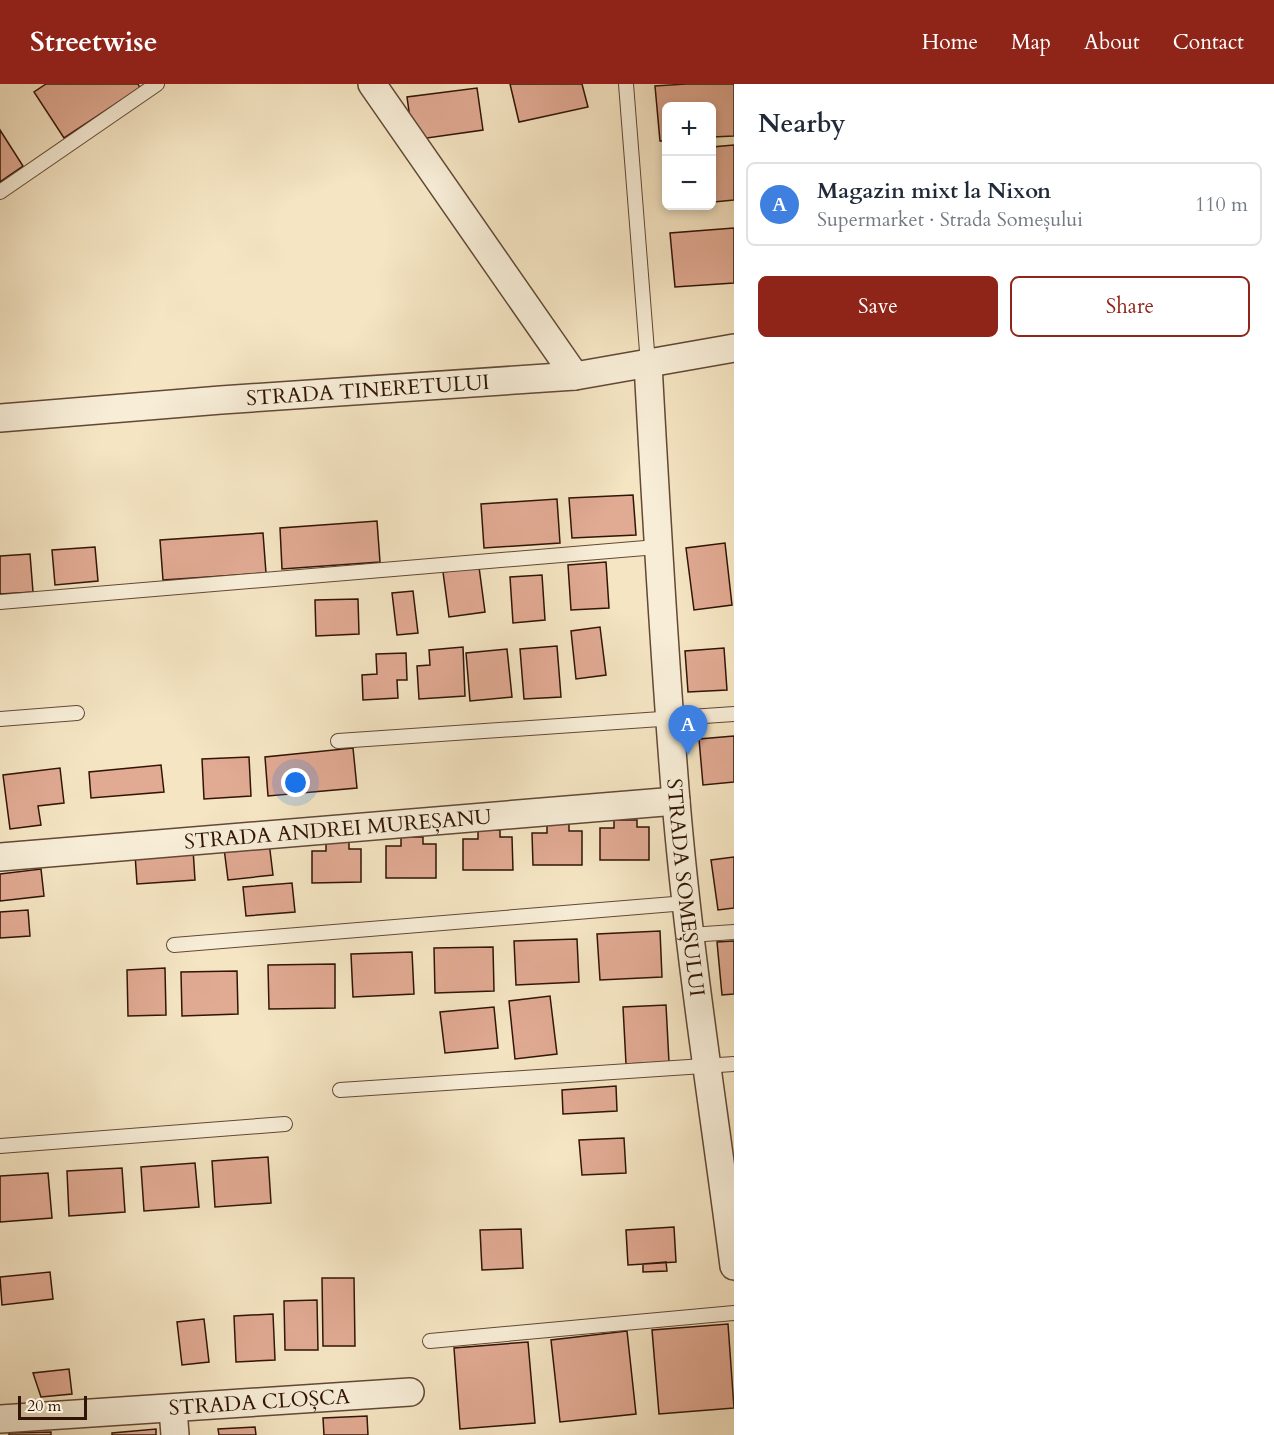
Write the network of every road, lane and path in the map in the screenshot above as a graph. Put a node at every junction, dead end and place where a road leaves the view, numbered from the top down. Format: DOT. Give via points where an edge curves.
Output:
graph roads {
  1 [pos="157,84"];
  2 [pos="626,84"];
  3 [pos="375,85"];
  4 [pos="0,192"];
  5 [pos="734,348"];
  6 [pos="648,364"];
  7 [pos="575,376"];
  8 [pos="0,418"];
  9 [pos="657,547"];
  10 [pos="0,602"];
  11 [pos="77,713"];
  12 [pos="734,714"];
  13 [pos="0,718"];
  14 [pos="670,719"];
  15 [pos="338,741"];
  16 [pos="676,801"];
  17 [pos="0,858"];
  18 [pos="686,903"];
  19 [pos="734,932"];
  20 [pos="690,935"];
  21 [pos="174,945"];
  22 [pos="734,1064"];
  23 [pos="706,1066"];
  24 [pos="340,1090"];
  25 [pos="285,1124"];
  26 [pos="0,1146"];
  27 [pos="734,1266"];
  28 [pos="734,1313"];
  29 [pos="430,1341"];
  30 [pos="410,1392"];
  31 [pos="0,1419"];
  32 [pos="174,1422"];
  1 -- 4 [label="lane"];
  2 -- 6 [label="lane"];
  3 -- 7 [label="street"];
  5 -- 6 [label="street, STRADA TINERETULUI"];
  6 -- 7 [label="street, STRADA TINERETULUI"];
  6 -- 9 [label="street, STRADA SOMEȘULUI"];
  7 -- 8 [label="street, STRADA TINERETULUI"];
  9 -- 10 [label="lane"];
  9 -- 14 [label="street, STRADA SOMEȘULUI"];
  11 -- 13 [label="lane"];
  12 -- 14 [label="lane"];
  14 -- 15 [label="lane"];
  14 -- 16 [label="street, STRADA SOMEȘULUI"];
  16 -- 17 [label="street, STRADA ANDREI MUREȘANU"];
  16 -- 18 [label="street, STRADA SOMEȘULUI"];
  18 -- 20 [label="street, STRADA SOMEȘULUI"];
  18 -- 21 [label="lane"];
  19 -- 20 [label="lane"];
  20 -- 23 [label="street, STRADA SOMEȘULUI"];
  22 -- 23 [label="lane"];
  23 -- 24 [label="lane"];
  23 -- 27 [label="street, STRADA SOMEȘULUI"];
  25 -- 26 [label="lane"];
  28 -- 29 [label="lane"];
  30 -- 32 [label="street, STRADA CLOȘCA"];
  31 -- 32 [label="street, STRADA CLOȘCA"];
}
